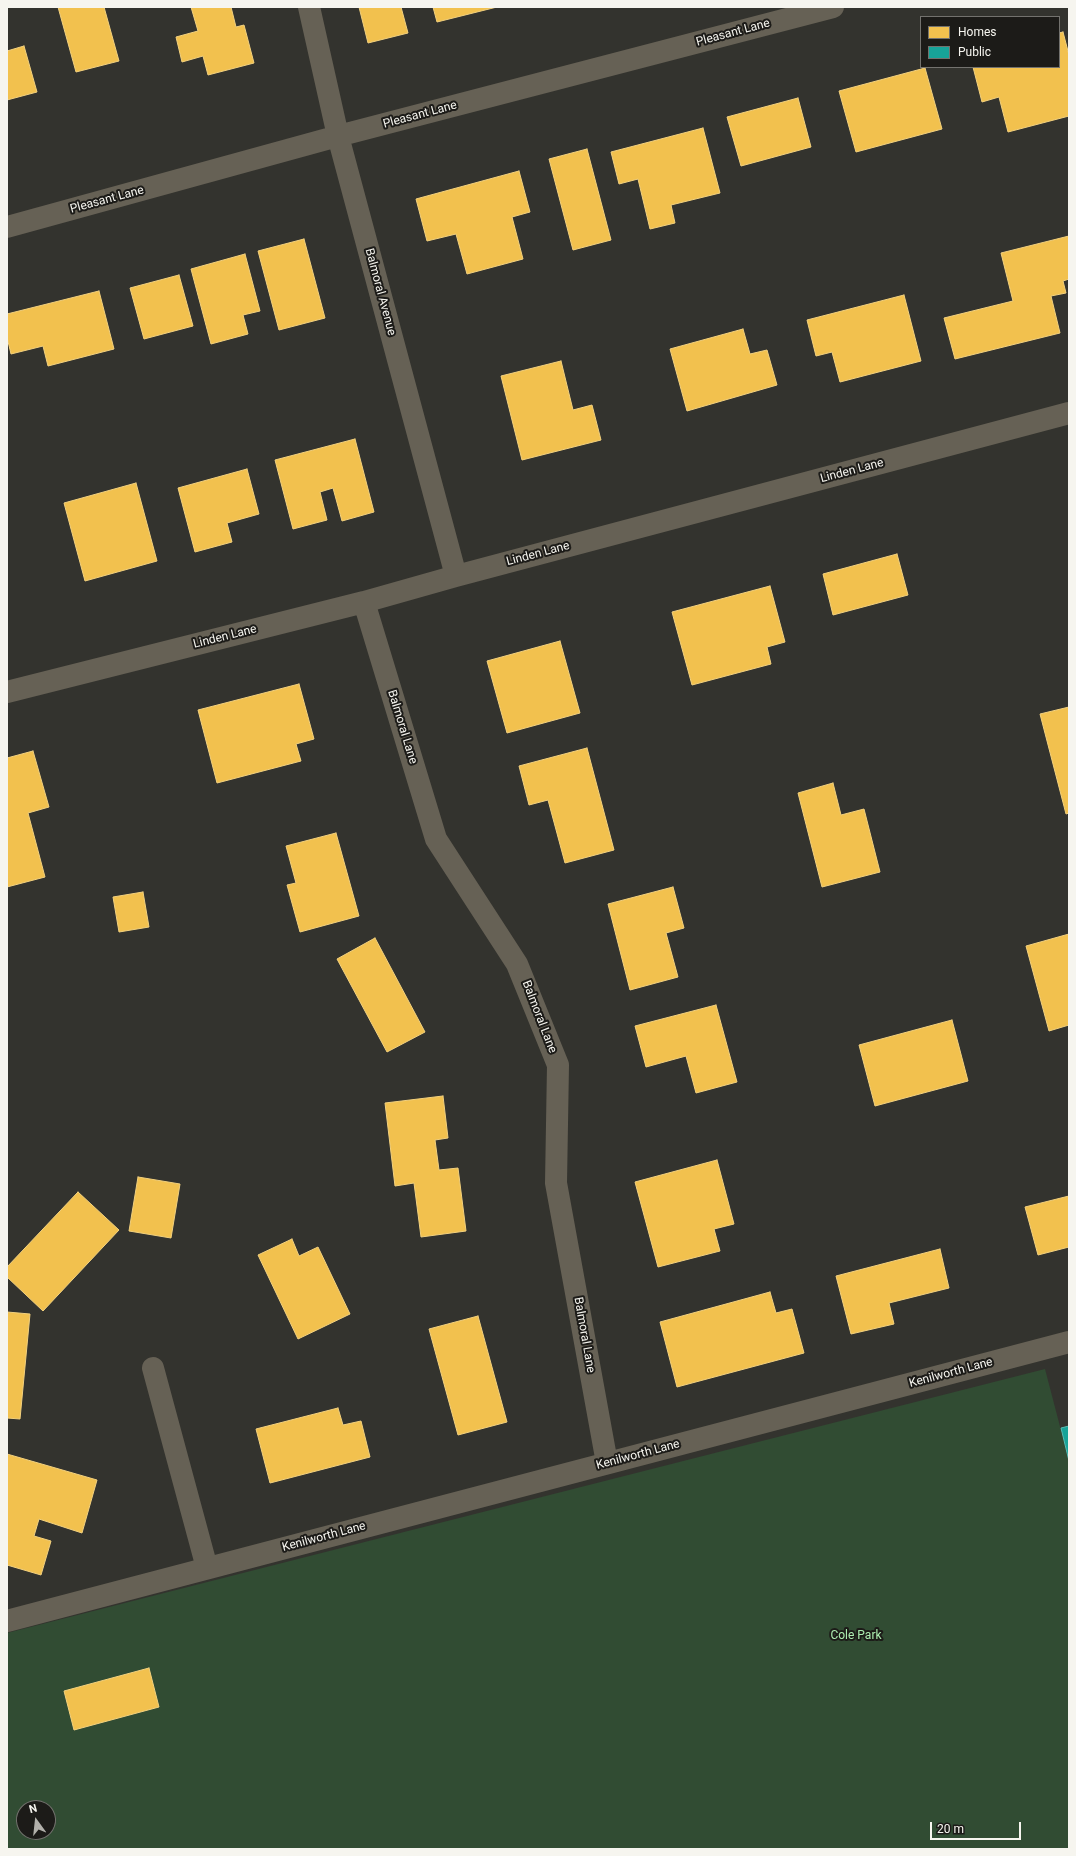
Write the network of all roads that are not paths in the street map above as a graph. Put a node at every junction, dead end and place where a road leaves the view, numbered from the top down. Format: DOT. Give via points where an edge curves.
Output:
graph roads {
  1 [pos="309,7"];
  2 [pos="833,7"];
  3 [pos="338,136"];
  4 [pos="7,227"];
  5 [pos="1069,413"];
  6 [pos="456,576"];
  7 [pos="364,602"];
  8 [pos="7,692"];
  9 [pos="1069,1342"];
  10 [pos="153,1368"];
  11 [pos="607,1463"];
  12 [pos="207,1568"];
  13 [pos="7,1621"];
  1 -- 3 [label="street, Balmoral Avenue"];
  2 -- 3 [label="street, Pleasant Lane"];
  3 -- 4 [label="street, Pleasant Lane"];
  3 -- 6 [label="street, Balmoral Avenue"];
  5 -- 6 [label="street, Linden Lane"];
  6 -- 7 [label="street, Linden Lane"];
  7 -- 8 [label="street, Linden Lane"];
  7 -- 11 [label="street, Balmoral Lane" via="436,839 517,964 558,1065 556,1183"];
  9 -- 11 [label="street, Kenilworth Lane"];
  10 -- 12 [label="street"];
  11 -- 12 [label="street, Kenilworth Lane"];
  12 -- 13 [label="street, Kenilworth Lane"];
}
